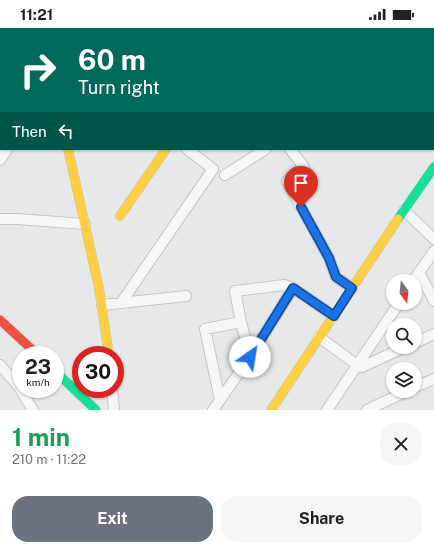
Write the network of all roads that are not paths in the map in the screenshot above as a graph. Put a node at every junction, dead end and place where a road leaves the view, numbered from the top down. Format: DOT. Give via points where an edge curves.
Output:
graph roads {
  1 [pos="6,150"];
  2 [pos="68,150"];
  3 [pos="165,150"];
  4 [pos="188,150"];
  5 [pos="264,150"];
  6 [pos="291,150"];
  7 [pos="0,160"];
  8 [pos="434,167"];
  9 [pos="224,175"];
  10 [pos="404,210"];
  11 [pos="120,216"];
  12 [pos="0,219"];
  13 [pos="85,224"];
  14 [pos="434,239"];
  15 [pos="434,251"];
  16 [pos="419,272"];
  17 [pos="293,288"];
  18 [pos="352,288"];
  19 [pos="186,296"];
  20 [pos="121,302"];
  21 [pos="434,302"];
  22 [pos="102,305"];
  23 [pos="394,310"];
  24 [pos="334,316"];
  25 [pos="0,320"];
  26 [pos="241,322"];
  27 [pos="434,334"];
  28 [pos="319,337"];
  29 [pos="422,339"];
  30 [pos="28,346"];
  31 [pos="108,346"];
  32 [pos="390,354"];
  33 [pos="250,357"];
  34 [pos="0,365"];
  35 [pos="357,365"];
  36 [pos="434,379"];
  37 [pos="64,380"];
  38 [pos="422,385"];
  39 [pos="113,398"];
  40 [pos="392,398"];
  41 [pos="220,400"];
  42 [pos="33,410"];
  43 [pos="96,410"];
  44 [pos="114,410"];
  45 [pos="213,410"];
  46 [pos="271,410"];
  47 [pos="327,410"];
  48 [pos="367,410"];
  1 -- 7 [label="street"];
  2 -- 13 [label="street"];
  3 -- 11 [label="street"];
  4 -- 20 [label="street" via="214,169"];
  5 -- 9 [label="street"];
  6 -- 18 [label="street" via="304,167 287,181 329,258 336,277"];
  8 -- 10 [label="street"];
  10 -- 14 [label="street"];
  10 -- 18 [label="street"];
  12 -- 13 [label="street"];
  13 -- 22 [label="street"];
  15 -- 16 [label="street"];
  16 -- 21 [label="street"];
  17 -- 24 [label="street"];
  17 -- 26 [label="street" via="284,285 235,291"];
  17 -- 33 [label="street"];
  18 -- 24 [label="street"];
  19 -- 20 [label="street"];
  20 -- 22 [label="street"];
  22 -- 31 [label="street"];
  23 -- 35 [label="street"];
  24 -- 28 [label="street"];
  25 -- 30 [label="street"];
  26 -- 33 [label="street"];
  26 -- 41 [label="street" via="205,329"];
  27 -- 29 [label="street"];
  28 -- 35 [label="street"];
  28 -- 46 [label="street"];
  32 -- 35 [label="street" via="362,367"];
  33 -- 41 [label="street"];
  34 -- 42 [label="street" via="20,387"];
  35 -- 47 [label="street"];
  36 -- 38 [label="street"];
  37 -- 43 [label="street"];
  39 -- 44 [label="street"];
  40 -- 48 [label="street"];
  41 -- 45 [label="street"];
}
